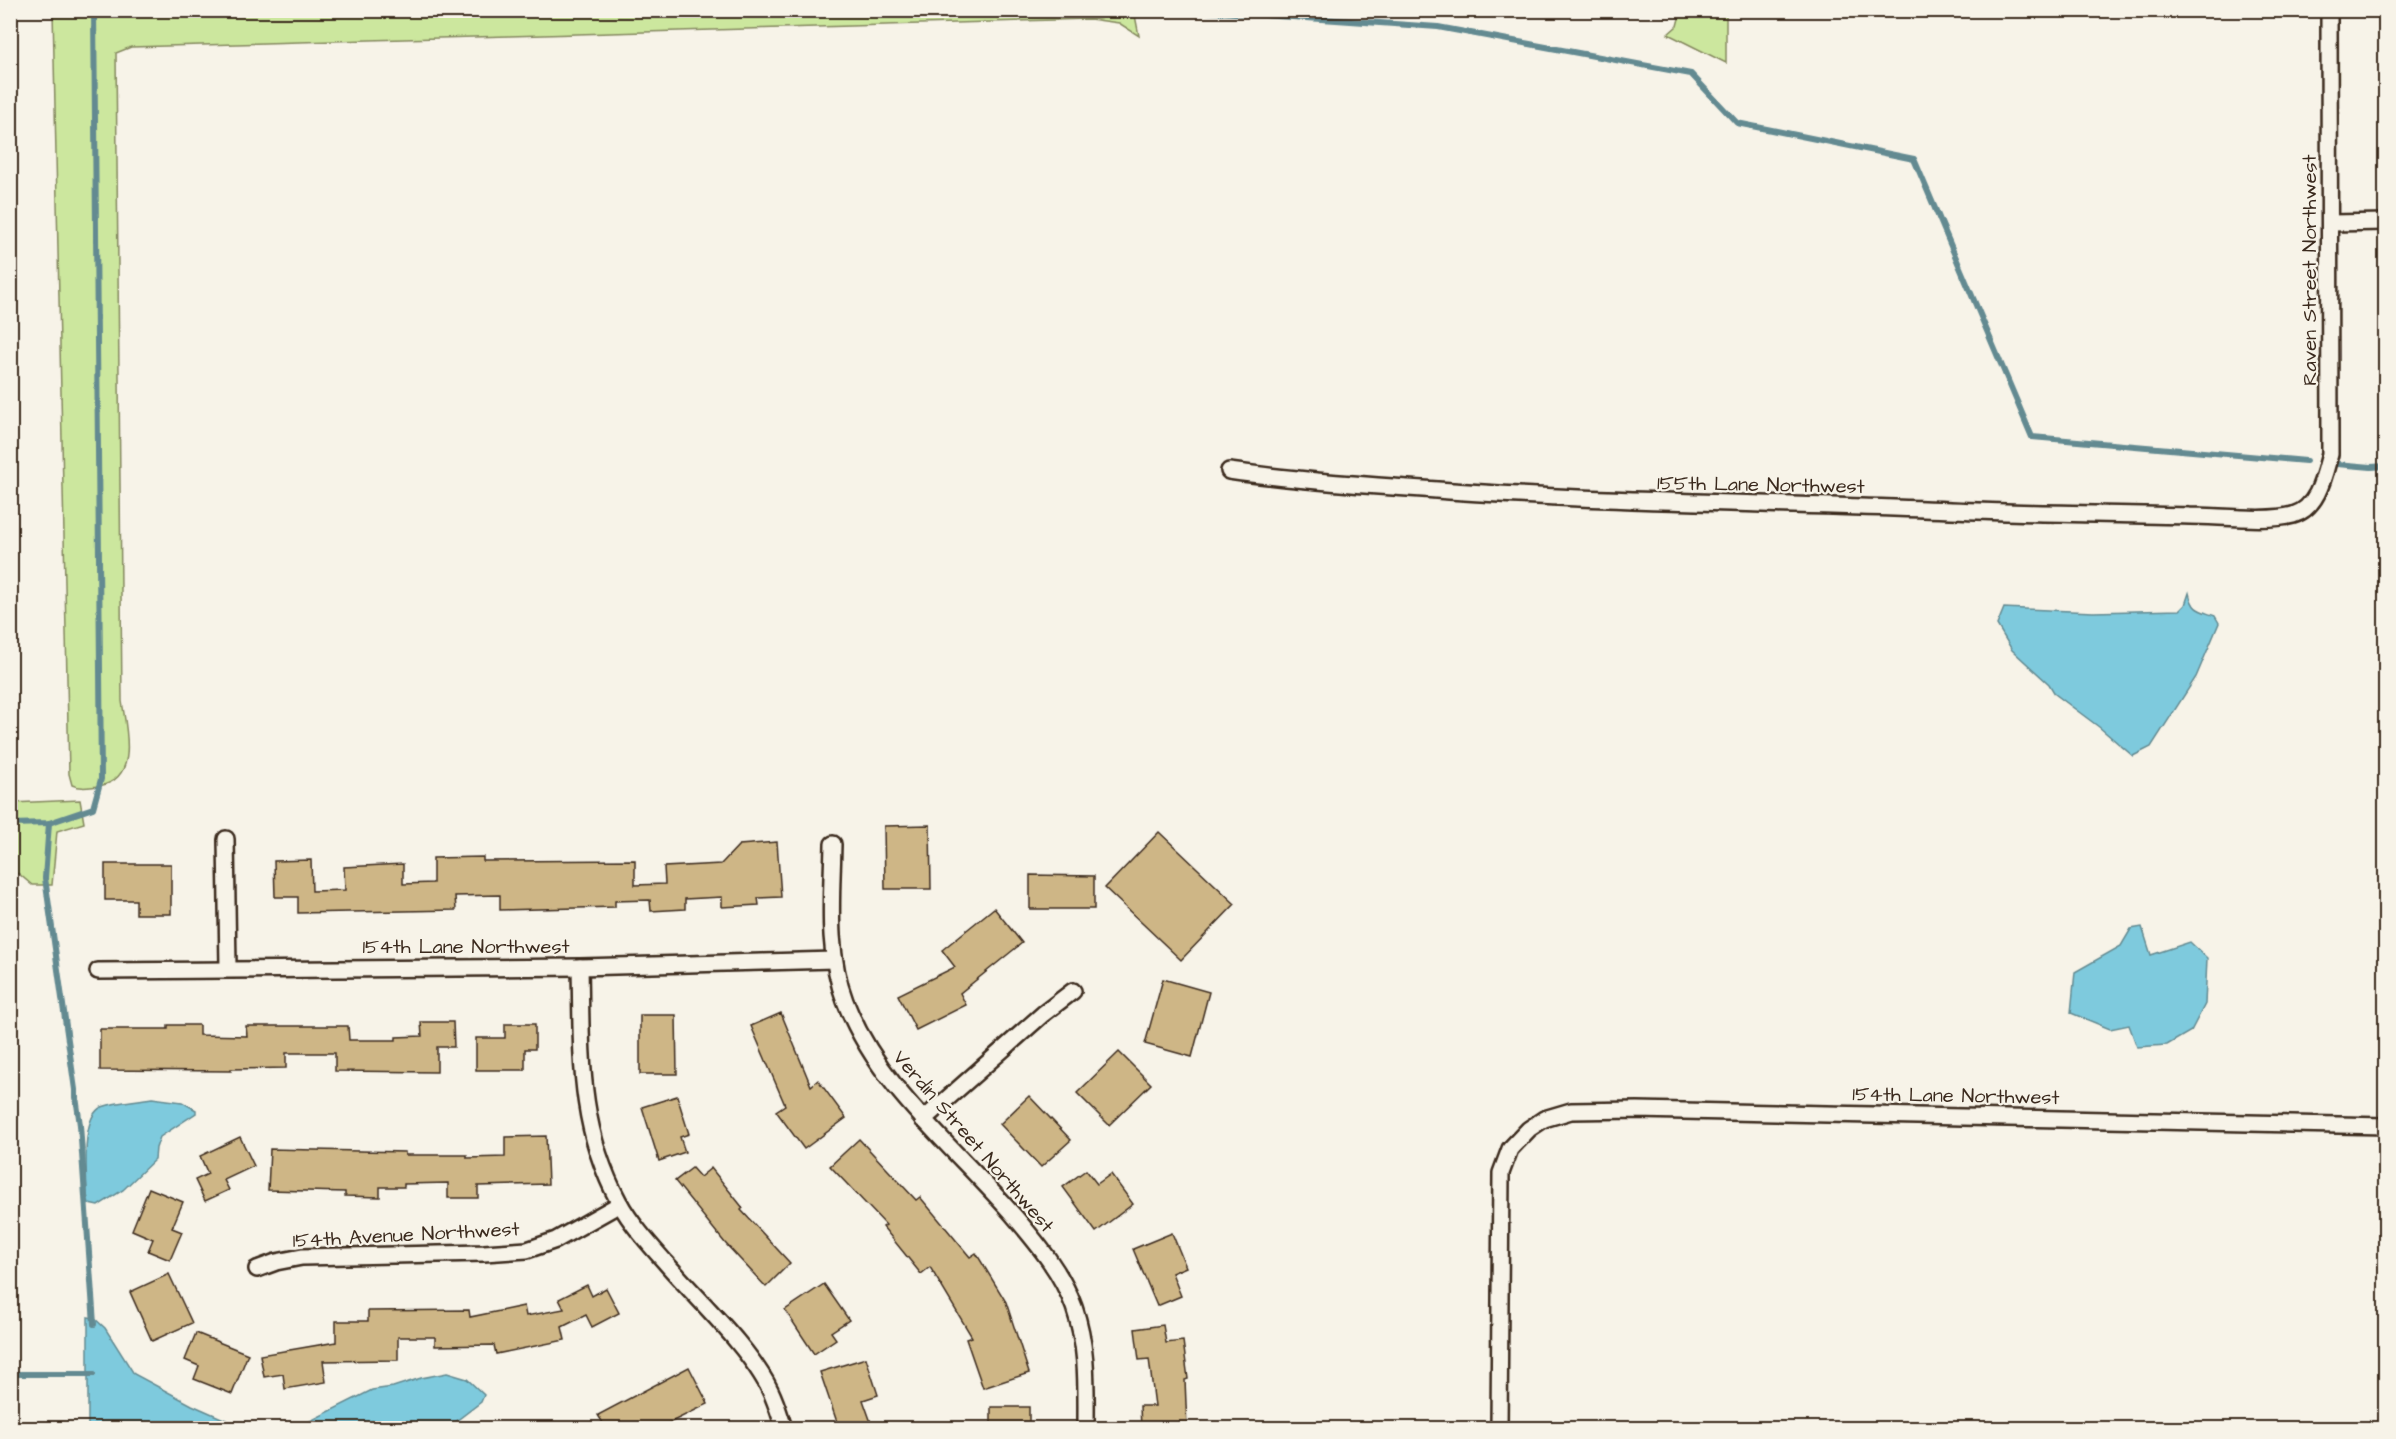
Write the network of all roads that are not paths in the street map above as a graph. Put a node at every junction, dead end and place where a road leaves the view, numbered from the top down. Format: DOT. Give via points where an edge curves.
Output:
graph roads {
  1 [pos="2329,10"];
  2 [pos="2385,222"];
  3 [pos="2331,223"];
  4 [pos="1229,471"];
  5 [pos="2293,515"];
  6 [pos="226,839"];
  7 [pos="833,844"];
  8 [pos="834,960"];
  9 [pos="580,967"];
  10 [pos="228,968"];
  11 [pos="98,971"];
  12 [pos="1073,991"];
  13 [pos="923,1120"];
  14 [pos="2385,1126"];
  15 [pos="620,1204"];
  16 [pos="257,1269"];
  17 [pos="784,1428"];
  18 [pos="1086,1428"];
  19 [pos="1499,1428"];
  1 -- 3 [label="street, Raven Street Northwest"];
  2 -- 3 [label="street"];
  3 -- 5 [label="street, Raven Street Northwest" via="2330,454 2320,487 2307,508"];
  4 -- 5 [label="street, 155th Lane Northwest" via="1526,497 2064,514 2255,518"];
  6 -- 10 [label="street"];
  7 -- 8 [label="street, Verdin Street Northwest"];
  8 -- 9 [label="street, 154th Lane Northwest"];
  8 -- 13 [label="street, Verdin Street Northwest" via="844,999 859,1034"];
  9 -- 10 [label="street, 154th Lane Northwest"];
  9 -- 15 [label="street" via="585,1101 602,1167"];
  10 -- 11 [label="street, 154th Lane Northwest"];
  12 -- 13 [label="street"];
  13 -- 18 [label="street, Verdin Street Northwest" via="999,1198 1057,1272 1074,1307 1086,1353"];
  14 -- 19 [label="street, 154th Lane Northwest" via="1637,1110 1571,1111 1544,1119 1510,1149 1501,1173"];
  15 -- 16 [label="street, 154th Avenue Northwest" via="556,1240 527,1250 302,1257"];
  15 -- 17 [label="street" via="647,1242 747,1355 769,1389"];
}
